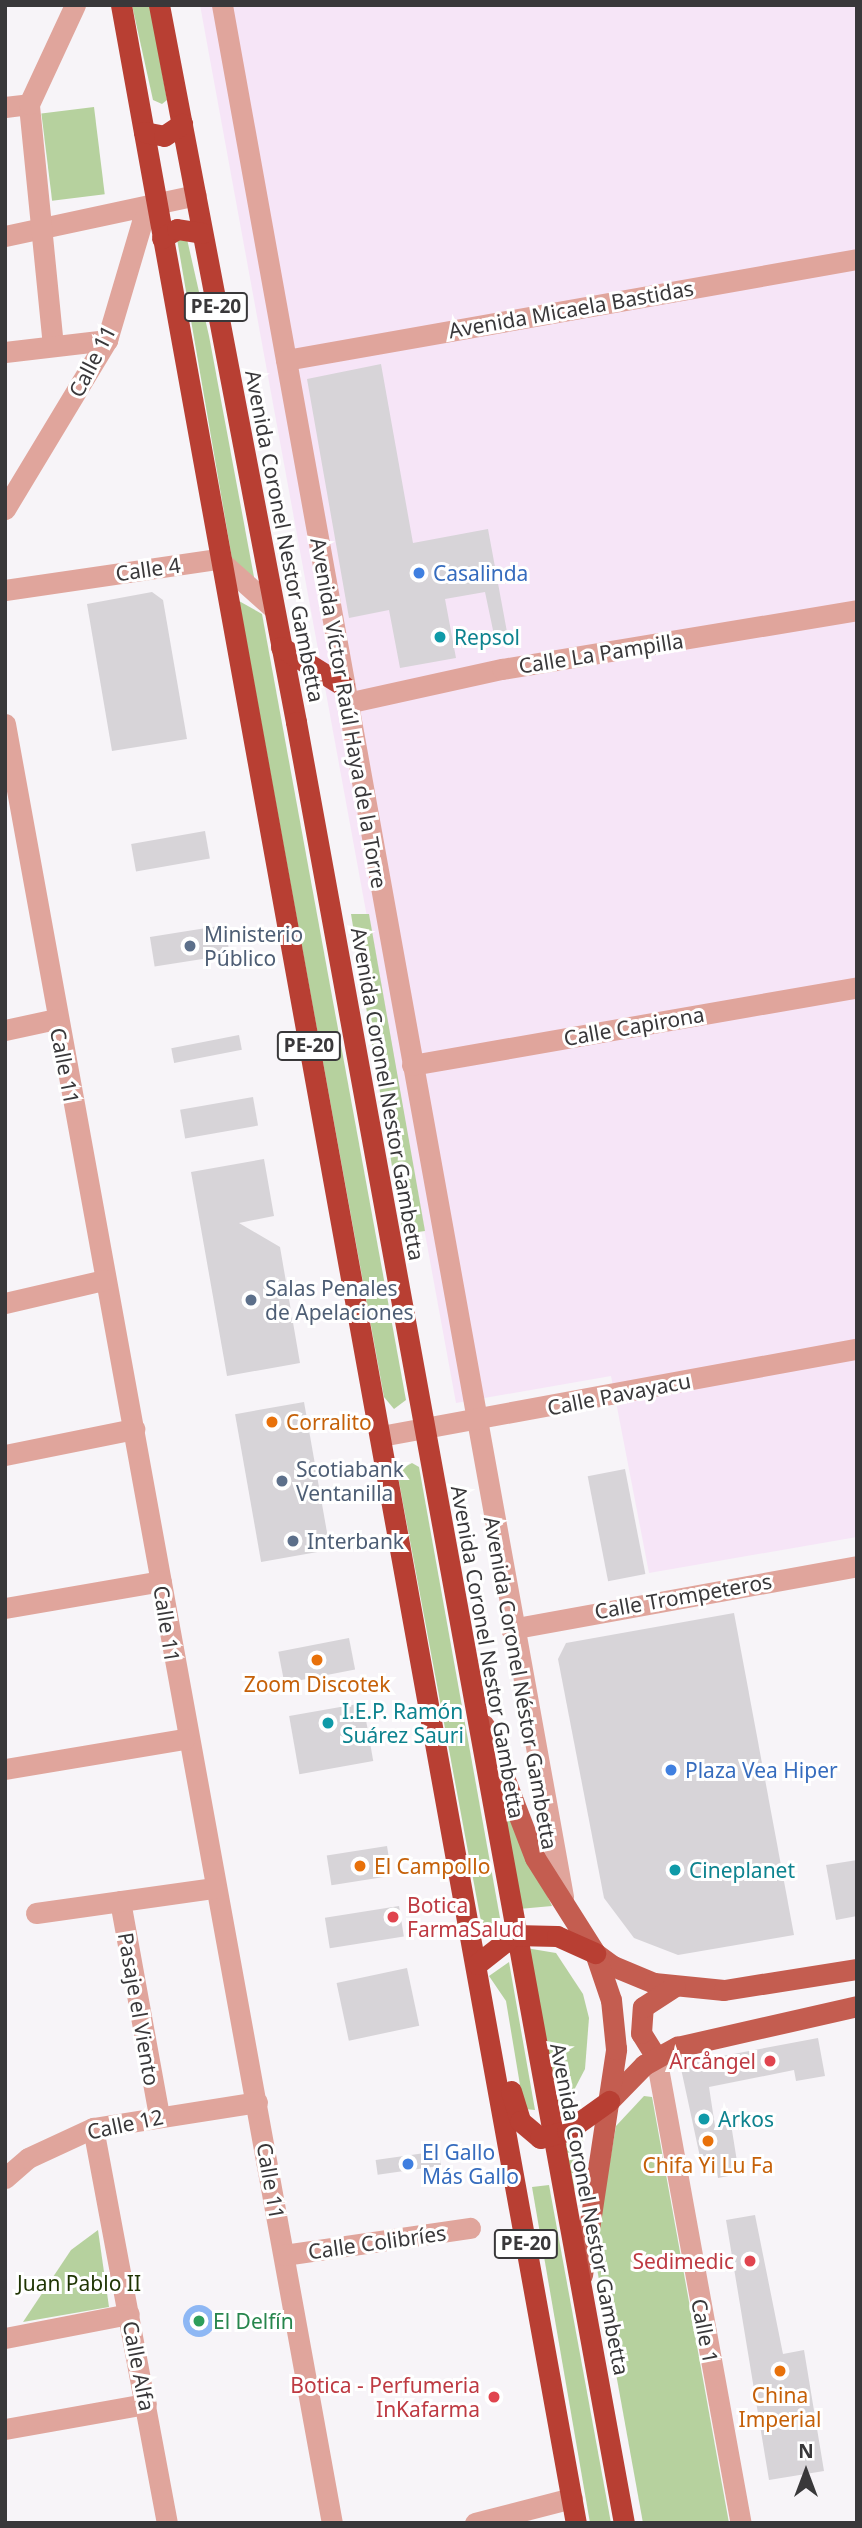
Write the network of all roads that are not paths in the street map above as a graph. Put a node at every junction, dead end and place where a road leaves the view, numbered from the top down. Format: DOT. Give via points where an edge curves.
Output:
graph roads {
  1 [pos="75,5"];
  2 [pos="121,5"];
  3 [pos="159,5"];
  4 [pos="222,5"];
  5 [pos="29,104"];
  6 [pos="5,107"];
  7 [pos="182,124"];
  8 [pos="144,132"];
  9 [pos="196,195"];
  10 [pos="155,202"];
  11 [pos="43,230"];
  12 [pos="202,233"];
  13 [pos="5,236"];
  14 [pos="162,238"];
  15 [pos="857,259"];
  16 [pos="107,340"];
  17 [pos="53,346"];
  18 [pos="5,352"];
  19 [pos="286,360"];
  20 [pos="5,509"];
  21 [pos="218,559"];
  22 [pos="5,590"];
  23 [pos="273,608"];
  24 [pos="857,610"];
  25 [pos="281,647"];
  26 [pos="345,694"];
  27 [pos="5,724"];
  28 [pos="857,988"];
  29 [pos="56,1019"];
  30 [pos="5,1030"];
  31 [pos="412,1065"];
  32 [pos="104,1280"];
  33 [pos="5,1303"];
  34 [pos="857,1349"];
  35 [pos="475,1421"];
  36 [pos="134,1429"];
  37 [pos="423,1430"];
  38 [pos="381,1436"];
  39 [pos="5,1455"];
  40 [pos="857,1566"];
  41 [pos="161,1581"];
  42 [pos="5,1608"];
  43 [pos="511,1629"];
  44 [pos="471,1694"];
  45 [pos="185,1739"];
  46 [pos="5,1769"];
  47 [pos="214,1888"];
  48 [pos="120,1901"];
  49 [pos="565,1903"];
  50 [pos="36,1913"];
  51 [pos="514,1935"];
  52 [pos="595,1954"];
  53 [pos="477,1964"];
  54 [pos="857,1969"];
  55 [pos="676,1986"];
  56 [pos="483,1998"];
  57 [pos="857,2006"];
  58 [pos="656,2057"];
  59 [pos="609,2101"];
  60 [pos="257,2102"];
  61 [pos="159,2116"];
  62 [pos="93,2128"];
  63 [pos="552,2138"];
  64 [pos="5,2178"];
  65 [pos="470,2228"];
  66 [pos="284,2255"];
  67 [pos="581,2288"];
  68 [pos="129,2314"];
  69 [pos="5,2338"];
  70 [pos="146,2404"];
  71 [pos="5,2429"];
  72 [pos="572,2498"];
  73 [pos="167,2523"];
  74 [pos="332,2523"];
  75 [pos="475,2523"];
  76 [pos="576,2523"];
  77 [pos="624,2523"];
  78 [pos="741,2523"];
  1 -- 5 [label="street"];
  2 -- 8 [label="highway, PE-20"];
  3 -- 7 [label="highway, Avenida Coronel Nestor Gambetta / PE-20"];
  4 -- 19 [label="street, Avenida Víctor Raúl Haya de la Torre"];
  5 -- 6 [label="street"];
  5 -- 11 [label="street"];
  7 -- 8 [label="highway" via="164,136"];
  7 -- 9 [label="highway, Avenida Coronel Nestor Gambetta / PE-20"];
  8 -- 10 [label="highway, PE-20"];
  9 -- 10 [label="street"];
  9 -- 12 [label="highway, Avenida Coronel Nestor Gambetta / PE-20"];
  10 -- 11 [label="street"];
  10 -- 14 [label="highway, PE-20"];
  10 -- 16 [label="street, Calle 11" via="142,222"];
  11 -- 13 [label="street"];
  11 -- 17 [label="street"];
  12 -- 14 [label="highway" via="186,228"];
  12 -- 23 [label="highway, Avenida Coronel Nestor Gambetta / PE-20"];
  14 -- 21 [label="highway, PE-20"];
  15 -- 19 [label="street, Avenida Micaela Bastidas"];
  16 -- 17 [label="street"];
  16 -- 20 [label="street, Calle 11"];
  17 -- 18 [label="street"];
  19 -- 26 [label="street, Avenida Víctor Raúl Haya de la Torre"];
  21 -- 22 [label="street, Calle 4"];
  21 -- 23 [label="street"];
  21 -- 38 [label="highway, PE-20"];
  23 -- 25 [label="highway, Avenida Coronel Nestor Gambetta / PE-20"];
  24 -- 26 [label="street, Calle La Pampilla"];
  25 -- 26 [label="highway"];
  25 -- 37 [label="highway, Avenida Coronel Nestor Gambetta / PE-20"];
  26 -- 31 [label="street, Avenida Víctor Raúl Haya de la Torre"];
  27 -- 29 [label="street, Calle 11"];
  28 -- 31 [label="street, Calle Capirona"];
  29 -- 30 [label="street"];
  29 -- 32 [label="street, Calle 11"];
  31 -- 35 [label="street, Avenida Víctor Raúl Haya de la Torre"];
  32 -- 33 [label="street"];
  32 -- 36 [label="street, Calle 11"];
  34 -- 35 [label="street, Calle Pavayacu"];
  35 -- 37 [label="street, Calle Pavayacu"];
  35 -- 43 [label="street, Avenida Coronel Néstor Gambetta"];
  36 -- 39 [label="street"];
  36 -- 41 [label="street, Calle 11"];
  37 -- 38 [label="street, Calle Pavayacu"];
  37 -- 44 [label="highway, Avenida Coronel Nestor Gambetta / PE-20"];
  38 -- 53 [label="highway, PE-20"];
  40 -- 43 [label="street, Calle Trompeteros"];
  41 -- 42 [label="street"];
  41 -- 45 [label="street, Calle 11"];
  43 -- 49 [label="street, Avenida Coronel Néstor Gambetta"];
  44 -- 49 [label="main road" via="535,1858"];
  44 -- 51 [label="highway, Avenida Coronel Nestor Gambetta / PE-20"];
  45 -- 46 [label="street"];
  45 -- 47 [label="street, Calle 11"];
  47 -- 48 [label="street"];
  47 -- 60 [label="street, Calle 11"];
  48 -- 50 [label="street"];
  48 -- 61 [label="street, Pasaje el Viento"];
  49 -- 52 [label="main road"];
  51 -- 52 [label="highway" via="557,1936"];
  51 -- 53 [label="highway"];
  51 -- 63 [label="highway, Avenida Coronel Nestor Gambetta / PE-20"];
  52 -- 55 [label="main road" via="633,1976"];
  52 -- 59 [label="main road" via="614,2024"];
  53 -- 56 [label="highway, PE-20"];
  54 -- 55 [label="main road" via="748,1988"];
  55 -- 58 [label="main road" via="643,2007 641,2033"];
  56 -- 63 [label="highway" via="520,2121 540,2138"];
  56 -- 72 [label="highway, PE-20"];
  57 -- 58 [label="main road" via="704,2037"];
  58 -- 59 [label="main road"];
  58 -- 78 [label="street, Calle 1"];
  59 -- 63 [label="highway"];
  59 -- 67 [label="main road"];
  60 -- 61 [label="street, Calle 12"];
  60 -- 66 [label="street, Calle 11"];
  61 -- 62 [label="street, Calle 12"];
  62 -- 64 [label="street, Calle 12" via="27,2158"];
  62 -- 68 [label="street, Calle Alfa"];
  63 -- 67 [label="highway, Avenida Coronel Nestor Gambetta / PE-20"];
  65 -- 66 [label="street, Calle Colibríes"];
  66 -- 74 [label="street, Calle 11"];
  67 -- 77 [label="highway, Avenida Coronel Nestor Gambetta / PE-20"];
  68 -- 69 [label="street"];
  68 -- 70 [label="street, Calle Alfa"];
  70 -- 71 [label="street"];
  70 -- 73 [label="street, Calle Alfa"];
  72 -- 75 [label="street"];
  72 -- 76 [label="highway, PE-20"];
}
